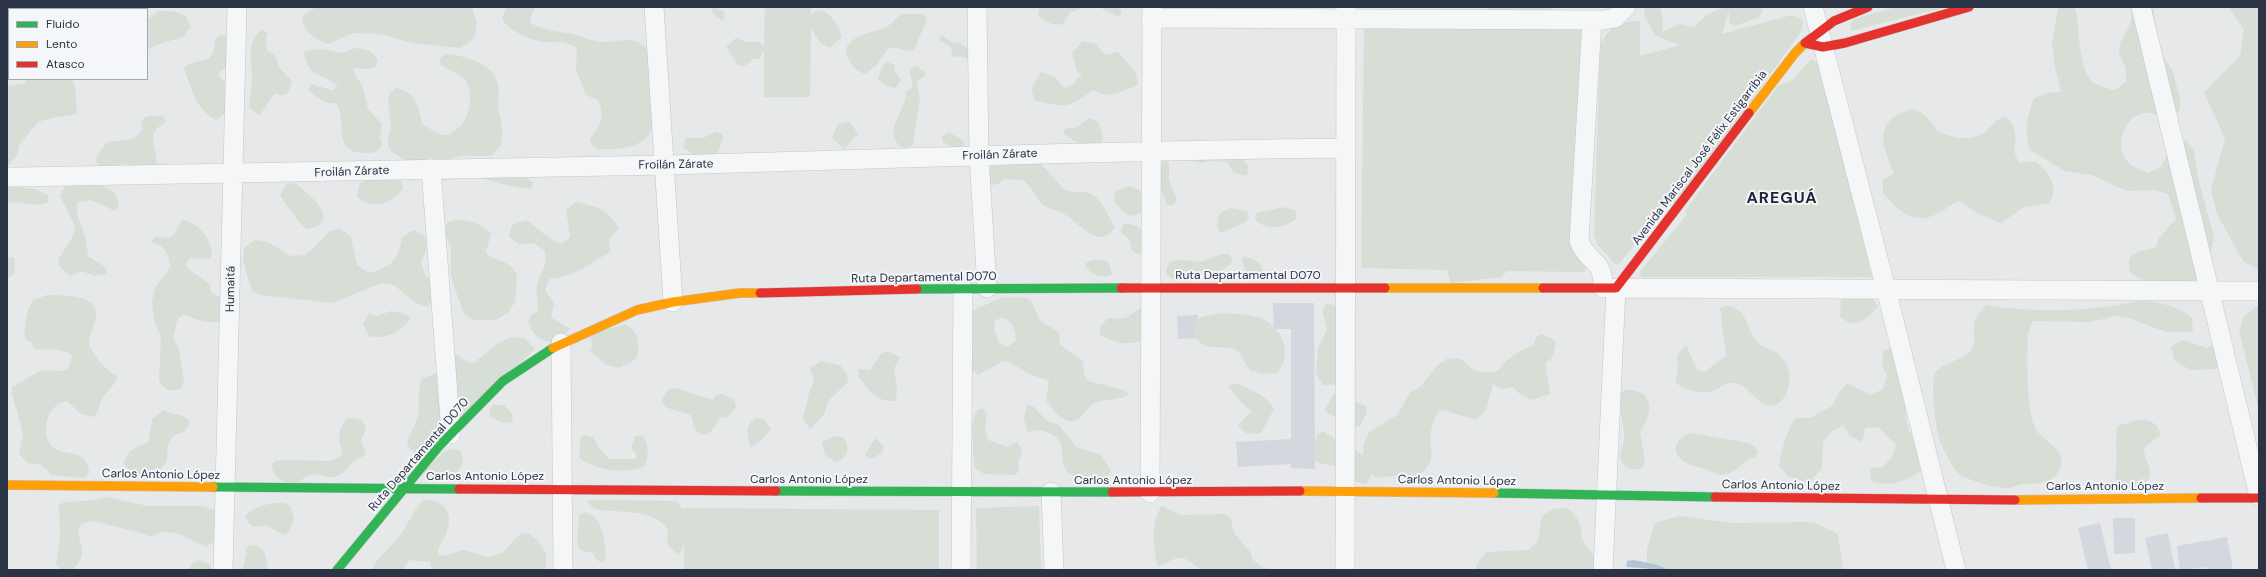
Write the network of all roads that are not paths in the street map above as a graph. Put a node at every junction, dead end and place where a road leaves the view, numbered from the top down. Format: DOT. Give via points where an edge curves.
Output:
graph roads {
  1 [pos="237,7"];
  2 [pos="654,7"];
  3 [pos="977,7"];
  4 [pos="1626,7"];
  5 [pos="1813,7"];
  6 [pos="1868,7"];
  7 [pos="1969,7"];
  8 [pos="2141,7"];
  9 [pos="1152,13"];
  10 [pos="1346,13"];
  11 [pos="1592,20"];
  12 [pos="1821,38"];
  13 [pos="1805,43"];
  14 [pos="1346,148"];
  15 [pos="1152,150"];
  16 [pos="979,156"];
  17 [pos="664,165"];
  18 [pos="431,169"];
  19 [pos="233,175"];
  20 [pos="7,177"];
  21 [pos="987,288"];
  22 [pos="1347,288"];
  23 [pos="1609,288"];
  24 [pos="963,289"];
  25 [pos="1152,289"];
  26 [pos="1886,289"];
  27 [pos="2259,291"];
  28 [pos="2210,292"];
  29 [pos="673,302"];
  30 [pos="561,343"];
  31 [pos="451,434"];
  32 [pos="7,485"];
  33 [pos="226,488"];
  34 [pos="402,489"];
  35 [pos="564,490"];
  36 [pos="1344,491"];
  37 [pos="1051,492"];
  38 [pos="960,493"];
  39 [pos="1150,493"];
  40 [pos="1607,496"];
  41 [pos="2259,497"];
  42 [pos="1940,500"];
  43 [pos="223,570"];
  44 [pos="337,570"];
  45 [pos="563,570"];
  46 [pos="961,570"];
  47 [pos="1054,570"];
  48 [pos="1345,570"];
  49 [pos="1603,570"];
  50 [pos="1956,570"];
  1 -- 19 [label="street, Humaitá"];
  2 -- 17 [label="street"];
  3 -- 16 [label="street"];
  4 -- 11 [label="street" via="1615,18"];
  5 -- 12 [label="street"];
  6 -- 12 [label="street, Avenida Mariscal José Félix Estigarribia" via="1844,15"];
  7 -- 12 [label="street" via="1860,39"];
  8 -- 28 [label="street"];
  9 -- 10 [label="street"];
  9 -- 15 [label="street"];
  10 -- 11 [label="street"];
  10 -- 14 [label="street"];
  11 -- 23 [label="street" via="1579,241 1582,249 1597,262"];
  12 -- 13 [label="street"];
  12 -- 13 [label="street, Avenida Mariscal José Félix Estigarribia"];
  12 -- 26 [label="street"];
  13 -- 23 [label="street, Avenida Mariscal José Félix Estigarribia"];
  14 -- 15 [label="street, Froilán Zárate"];
  14 -- 22 [label="street"];
  15 -- 16 [label="street, Froilán Zárate"];
  15 -- 25 [label="street"];
  16 -- 17 [label="street, Froilán Zárate"];
  16 -- 21 [label="street"];
  17 -- 18 [label="street, Froilán Zárate"];
  17 -- 29 [label="street"];
  18 -- 19 [label="street, Froilán Zárate"];
  18 -- 31 [label="street"];
  19 -- 20 [label="street, Froilán Zárate"];
  19 -- 33 [label="street, Humaitá"];
  21 -- 24 [label="street, Ruta Departamental D070"];
  21 -- 25 [label="street, Ruta Departamental D070"];
  22 -- 23 [label="street, Ruta Departamental D070"];
  22 -- 25 [label="street, Ruta Departamental D070"];
  22 -- 36 [label="street"];
  23 -- 26 [label="street"];
  23 -- 40 [label="street"];
  24 -- 29 [label="street, Ruta Departamental D070" via="740,294"];
  24 -- 38 [label="street"];
  25 -- 39 [label="street"];
  26 -- 28 [label="street"];
  26 -- 42 [label="street"];
  27 -- 28 [label="street"];
  28 -- 41 [label="street"];
  29 -- 30 [label="street, Ruta Departamental D070" via="637,310"];
  30 -- 31 [label="street, Ruta Departamental D070" via="504,381"];
  30 -- 35 [label="street"];
  31 -- 34 [label="street, Ruta Departamental D070"];
  32 -- 33 [label="street, Carlos Antonio López"];
  33 -- 34 [label="street, Carlos Antonio López"];
  33 -- 43 [label="street, Humaitá"];
  34 -- 35 [label="street, Carlos Antonio López"];
  34 -- 44 [label="street, Ruta Departamental D070"];
  35 -- 38 [label="street, Carlos Antonio López"];
  35 -- 45 [label="street"];
  36 -- 39 [label="street, Carlos Antonio López"];
  36 -- 40 [label="street, Carlos Antonio López"];
  36 -- 48 [label="street"];
  37 -- 38 [label="street, Carlos Antonio López"];
  37 -- 39 [label="street, Carlos Antonio López"];
  37 -- 47 [label="street"];
  38 -- 46 [label="street"];
  40 -- 42 [label="street, Carlos Antonio López"];
  40 -- 49 [label="street"];
  41 -- 42 [label="street, Carlos Antonio López"];
  42 -- 50 [label="street"];
}
